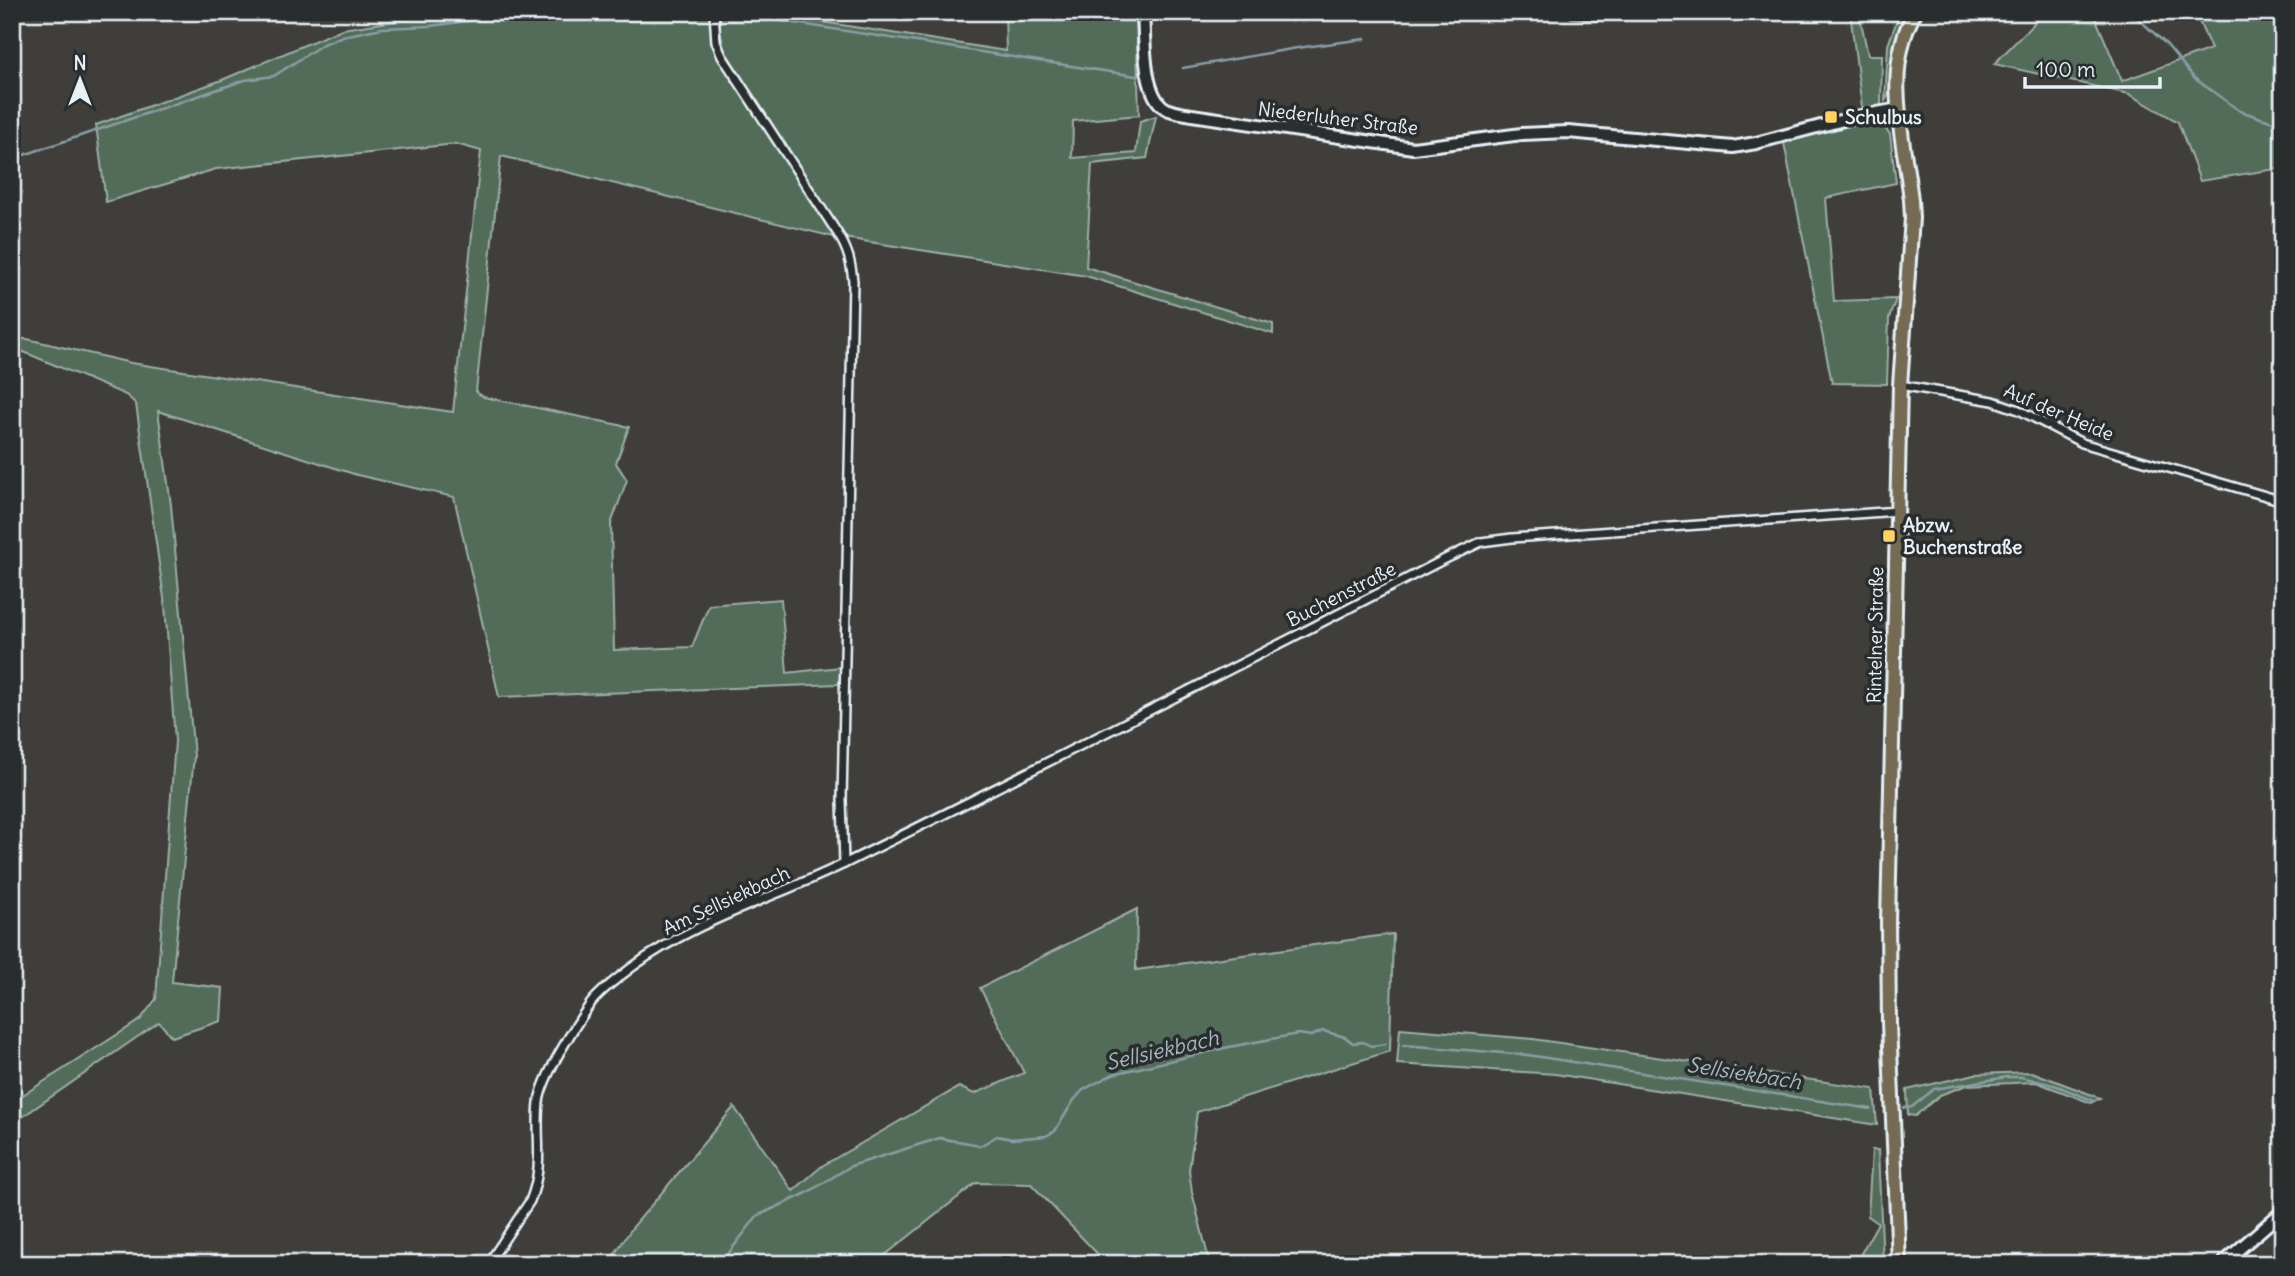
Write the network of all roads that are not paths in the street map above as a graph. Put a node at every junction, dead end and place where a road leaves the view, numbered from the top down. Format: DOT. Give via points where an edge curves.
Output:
graph roads {
  1 [pos="714,12"];
  2 [pos="1143,12"];
  3 [pos="1915,12"];
  4 [pos="1899,109"];
  5 [pos="1900,385"];
  6 [pos="2283,501"];
  7 [pos="1898,511"];
  8 [pos="844,864"];
  9 [pos="2283,1211"];
  10 [pos="488,1264"];
  11 [pos="1899,1264"];
  12 [pos="2222,1264"];
  1 -- 8 [label="street" via="722,56 848,250 851,264"];
  2 -- 4 [label="street, Niederluher Straße" via="1150,86 1164,108 1413,148 1568,132 1733,146"];
  3 -- 4 [label="main road, Rintelner Straße" via="1900,52"];
  4 -- 5 [label="main road, Rintelner Straße" via="1912,218"];
  5 -- 6 [label="street, Auf der Heide" via="1993,401 2082,443"];
  5 -- 7 [label="main road, Rintelner Straße"];
  7 -- 8 [label="street, Buchenstraße" via="1481,542"];
  7 -- 11 [label="main road, Rintelner Straße" via="1888,935"];
  8 -- 10 [label="street, Am Sellsiekbach" via="690,931 638,963 597,996 542,1088 540,1159 534,1190"];
  9 -- 12 [label="street"];
}
